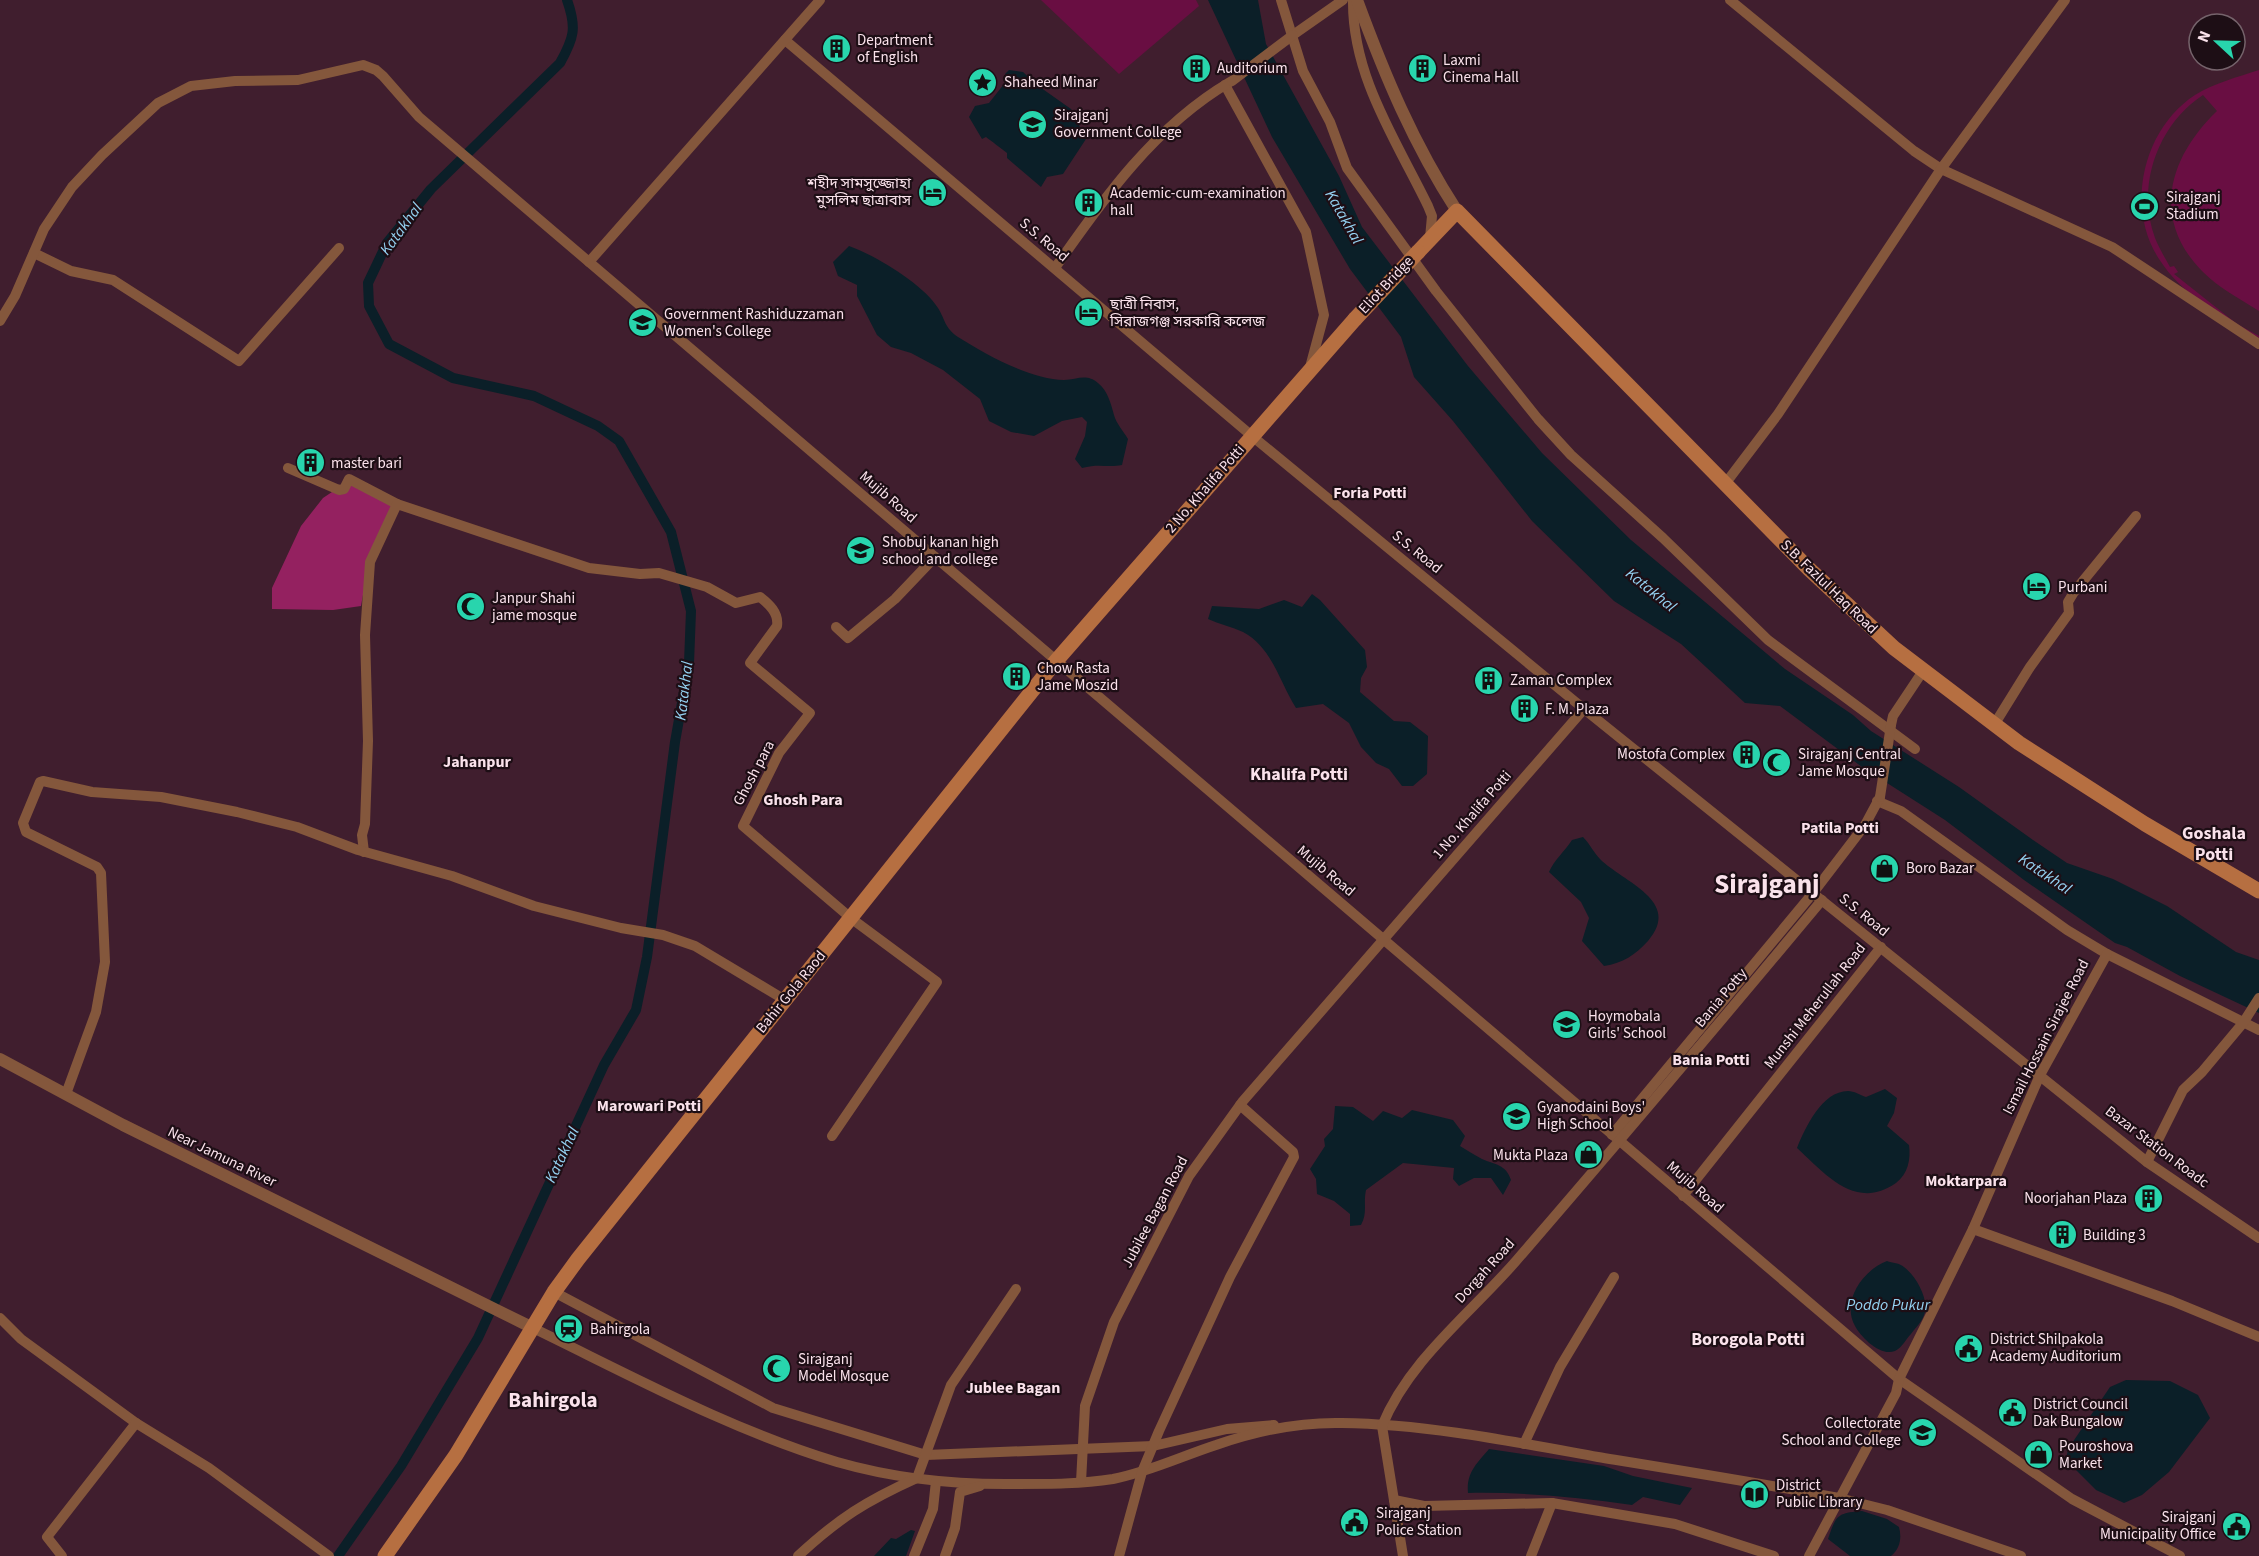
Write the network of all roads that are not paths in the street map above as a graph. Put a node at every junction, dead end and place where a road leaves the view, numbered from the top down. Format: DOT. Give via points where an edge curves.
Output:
graph roads {
  1 [pos="820,0"];
  2 [pos="1281,0"];
  3 [pos="1342,0"];
  4 [pos="1355,0"];
  5 [pos="1730,0"];
  6 [pos="2065,0"];
  7 [pos="785,40"];
  8 [pos="1228,83"];
  9 [pos="1404,118"];
  10 [pos="1388,128"];
  11 [pos="1941,169"];
  12 [pos="1458,211"];
  13 [pos="1430,239"];
  14 [pos="339,248"];
  15 [pos="34,253"];
  16 [pos="589,262"];
  17 [pos="1054,268"];
  18 [pos="1355,319"];
  19 [pos="0,321"];
  20 [pos="2259,344"];
  21 [pos="1309,371"];
  22 [pos="1252,436"];
  23 [pos="288,468"];
  24 [pos="1725,484"];
  25 [pos="397,504"];
  26 [pos="2136,516"];
  27 [pos="935,557"];
  28 [pos="836,627"];
  29 [pos="1056,661"];
  30 [pos="1923,671"];
  31 [pos="1584,709"];
  32 [pos="1994,725"];
  33 [pos="1915,749"];
  34 [pos="1879,799"];
  35 [pos="364,852"];
  36 [pos="2259,891"];
  37 [pos="1818,897"];
  38 [pos="852,919"];
  39 [pos="1383,940"];
  40 [pos="1881,947"];
  41 [pos="2107,954"];
  42 [pos="2259,998"];
  43 [pos="785,1000"];
  44 [pos="2245,1019"];
  45 [pos="2259,1030"];
  46 [pos="0,1059"];
  47 [pos="2040,1075"];
  48 [pos="66,1094"];
  49 [pos="1240,1105"];
  50 [pos="832,1136"];
  51 [pos="1616,1139"];
  52 [pos="2147,1162"];
  53 [pos="1683,1196"];
  54 [pos="1973,1229"];
  55 [pos="2259,1238"];
  56 [pos="1614,1277"];
  57 [pos="1016,1289"];
  58 [pos="554,1292"];
  59 [pos="0,1318"];
  60 [pos="527,1325"];
  61 [pos="2259,1337"];
  62 [pos="1899,1379"];
  63 [pos="136,1423"];
  64 [pos="1298,1426"];
  65 [pos="1382,1426"];
  66 [pos="1524,1444"];
  67 [pos="1153,1446"];
  68 [pos="1082,1449"];
  69 [pos="926,1455"];
  70 [pos="1142,1472"];
  71 [pos="917,1478"];
  72 [pos="936,1481"];
  73 [pos="1081,1482"];
  74 [pos="986,1484"];
  75 [pos="1839,1498"];
  76 [pos="1394,1500"];
  77 [pos="1552,1503"];
  78 [pos="1986,1543"];
  79 [pos="325,1553"];
  80 [pos="62,1556"];
  81 [pos="385,1556"];
  82 [pos="798,1556"];
  83 [pos="914,1556"];
  84 [pos="945,1556"];
  85 [pos="1119,1556"];
  86 [pos="1404,1556"];
  87 [pos="1531,1556"];
  88 [pos="1774,1556"];
  89 [pos="1809,1556"];
  90 [pos="2005,1556"];
  91 [pos="2021,1556"];
  92 [pos="2180,1556"];
  1 -- 7 [label="street"];
  2 -- 33 [label="street" via="1303,71 1330,123 1347,168 1538,419 1571,455 1768,639"];
  3 -- 8 [label="street, bridge"];
  4 -- 9 [label="street"];
  4 -- 10 [label="street" via="1354,31 1360,60"];
  5 -- 11 [label="street"];
  6 -- 11 [label="street"];
  7 -- 16 [label="street"];
  7 -- 17 [label="street, S.S. Road"];
  8 -- 17 [label="street" via="1159,137 1121,178"];
  8 -- 21 [label="street" via="1306,232 1324,315"];
  9 -- 10 [label="street"];
  9 -- 12 [label="street"];
  10 -- 13 [label="street" via="1432,216"];
  11 -- 20 [label="street" via="2112,248"];
  11 -- 24 [label="street" via="1778,414"];
  12 -- 13 [label="main road, Eliot Bridge"];
  12 -- 24 [label="main road, S.B. Fazlul Haq Road"];
  13 -- 18 [label="main road, Eliot Bridge, bridge"];
  14 -- 15 [label="street" via="239,361 113,280 71,271"];
  15 -- 16 [label="street, Mujib Road" via="44,229 72,188 158,103 191,86 298,80 363,65 383,76 419,117"];
  15 -- 19 [label="street, Mujib Road"];
  16 -- 27 [label="street, Mujib Road"];
  17 -- 22 [label="street, S.S. Road"];
  18 -- 21 [label="main road, 2 No. Khalifa Potti"];
  21 -- 22 [label="main road, 2 No. Khalifa Potti"];
  22 -- 29 [label="main road, 2 No. Khalifa Potti"];
  22 -- 31 [label="street, S.S. Road"];
  23 -- 25 [label="street" via="339,490 344,489 349,479"];
  24 -- 30 [label="main road, S.B. Fazlul Haq Road" via="1809,569"];
  25 -- 35 [label="street" via="370,562 365,635 368,741"];
  25 -- 38 [label="street, Ghosh para" via="589,568 659,573 707,587 736,603 760,597 769,604 778,619 777,626 750,663 810,713 779,753 743,826"];
  26 -- 32 [label="street" via="2074,592 2068,602 2069,613"];
  27 -- 28 [label="street" via="895,599 848,638"];
  27 -- 29 [label="street, Mujib Road"];
  29 -- 38 [label="main road, Bahir Gola Raod"];
  29 -- 39 [label="street, Mujib Road"];
  30 -- 32 [label="main road, S.B. Fazlul Haq Road"];
  30 -- 34 [label="street, bridge" via="1893,716"];
  31 -- 37 [label="street, S.S. Road"];
  31 -- 39 [label="street, 1 No. Khalifa Potti"];
  32 -- 36 [label="main road, S.B. Fazlul Haq Road" via="2145,824"];
  34 -- 37 [label="street, Bania Potty"];
  34 -- 41 [label="street"];
  35 -- 43 [label="street" via="452,876 534,906 695,946"];
  35 -- 48 [label="street" via="297,827 237,812 161,797 92,792 40,782 23,823 26,832 97,867 101,873 105,962 96,1012"];
  37 -- 40 [label="street, S.S. Road"];
  37 -- 51 [label="street, Bania Potty"];
  38 -- 43 [label="main road, Bahir Gola Raod"];
  38 -- 50 [label="street" via="937,982"];
  39 -- 49 [label="street, Jubilee Bagan Road"];
  39 -- 51 [label="street, Mujib Road"];
  40 -- 47 [label="street, S.S. Road"];
  40 -- 53 [label="street, Munshi Meherullah Road"];
  41 -- 44 [label="street"];
  41 -- 47 [label="street, Ismail Hossain Sirajee Road"];
  42 -- 44 [label="street"];
  43 -- 58 [label="main road, Bahir Gola Raod"];
  44 -- 45 [label="street"];
  44 -- 52 [label="street" via="2202,1072 2182,1090"];
  46 -- 48 [label="street, Near Jamuna River"];
  47 -- 52 [label="street, Bazar Station Roadc"];
  47 -- 54 [label="street, Ismail Hossain Sirajee Road"];
  48 -- 60 [label="street, Near Jamuna River"];
  49 -- 67 [label="street" via="1294,1157 1230,1277"];
  49 -- 68 [label="street, Jubilee Bagan Road" via="1189,1176 1114,1322 1085,1406"];
  51 -- 53 [label="street, Mujib Road"];
  51 -- 65 [label="street, Dorgah Road" via="1491,1290 1430,1350 1389,1408"];
  52 -- 55 [label="street, Bazar Station Roadc"];
  53 -- 62 [label="street, Mujib Road"];
  54 -- 61 [label="street"];
  54 -- 62 [label="street, Ismail Hossain Sirajee Road"];
  56 -- 66 [label="street" via="1560,1367"];
  57 -- 69 [label="street" via="951,1385"];
  58 -- 60 [label="main road, Bahir Gola Raod"];
  58 -- 69 [label="street" via="773,1408"];
  59 -- 63 [label="street" via="21,1339"];
  60 -- 71 [label="street" via="779,1443 839,1462"];
  60 -- 81 [label="main road, Bahir Gola Raod" via="456,1455"];
  62 -- 75 [label="street, Ismail Hossain Sirajee Road" via="1876,1434"];
  62 -- 92 [label="street, Mujib Road" via="2073,1499"];
  63 -- 79 [label="street" via="209,1468"];
  63 -- 80 [label="street" via="47,1537"];
  64 -- 65 [label="street"];
  64 -- 67 [label="street" via="1227,1429"];
  64 -- 70 [label="street" via="1220,1443"];
  65 -- 66 [label="street"];
  65 -- 76 [label="street"];
  66 -- 75 [label="street"];
  67 -- 68 [label="street"];
  67 -- 70 [label="street"];
  68 -- 69 [label="street"];
  68 -- 73 [label="street, Jubilee Bagan Road"];
  69 -- 71 [label="street"];
  70 -- 73 [label="street"];
  70 -- 85 [label="street"];
  71 -- 72 [label="street"];
  71 -- 82 [label="street" via="834,1522"];
  72 -- 74 [label="street"];
  72 -- 83 [label="street" via="928,1526"];
  73 -- 74 [label="street"];
  74 -- 84 [label="street" via="960,1492 955,1528"];
  75 -- 78 [label="street"];
  75 -- 89 [label="street, Ismail Hossain Sirajee Road"];
  76 -- 77 [label="street" via="1424,1506"];
  76 -- 86 [label="street"];
  77 -- 87 [label="street"];
  77 -- 88 [label="street" via="1675,1524"];
  78 -- 90 [label="street"];
  78 -- 91 [label="street"];
}
